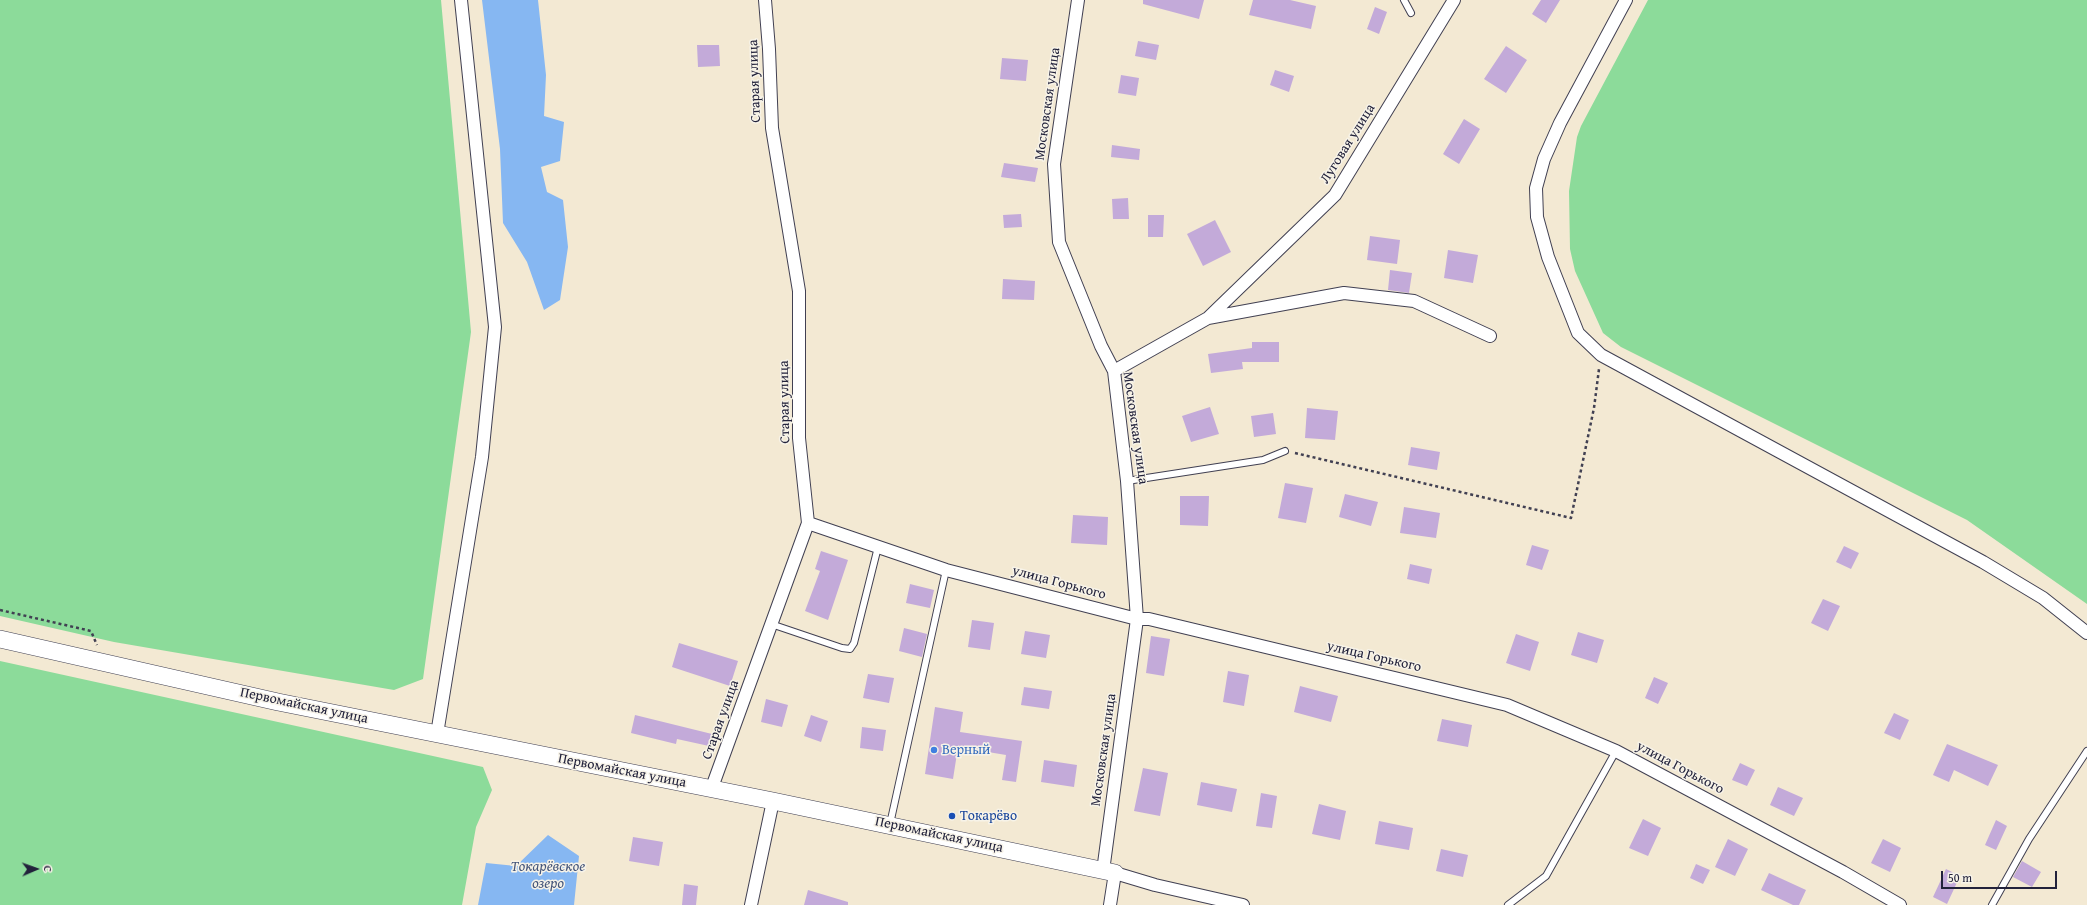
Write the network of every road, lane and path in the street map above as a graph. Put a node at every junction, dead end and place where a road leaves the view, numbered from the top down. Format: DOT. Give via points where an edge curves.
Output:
graph roads {
  1 [pos="461,0"];
  2 [pos="765,0"];
  3 [pos="1078,0"];
  4 [pos="1404,0"];
  5 [pos="1454,0"];
  6 [pos="1626,0"];
  7 [pos="1412,13"];
  8 [pos="1208,318"];
  9 [pos="1490,336"];
  10 [pos="1601,355"];
  11 [pos="1114,371"];
  12 [pos="1285,451"];
  13 [pos="1127,481"];
  14 [pos="808,523"];
  15 [pos="878,548"];
  16 [pos="946,570"];
  17 [pos="0,610"];
  18 [pos="1137,619"];
  19 [pos="771,624"];
  20 [pos="2087,633"];
  21 [pos="0,639"];
  22 [pos="105,662"];
  23 [pos="437,734"];
  24 [pos="1616,751"];
  25 [pos="2087,751"];
  26 [pos="712,790"];
  27 [pos="773,801"];
  28 [pos="890,825"];
  29 [pos="1109,872"];
  30 [pos="752,905"];
  31 [pos="1110,905"];
  32 [pos="1243,905"];
  33 [pos="1508,905"];
  34 [pos="1900,905"];
  35 [pos="1992,905"];
  1 -- 23 [label="street" via="495,327 482,457"];
  2 -- 14 [label="street, Старая улица" via="772,128 799,290 799,438"];
  3 -- 11 [label="street, Московская улица" via="1054,164 1059,242"];
  4 -- 7 [label="lane"];
  5 -- 8 [label="street, Луговая улица" via="1335,195"];
  6 -- 10 [label="street" via="1560,123 1544,160 1536,188 1537,217 1548,257 1578,333"];
  8 -- 9 [label="street" via="1344,293 1414,301"];
  8 -- 11 [label="street"];
  10 -- 12 [label="path" via="1594,408 1571,518"];
  10 -- 20 [label="street" via="1983,562 2043,598"];
  11 -- 13 [label="street, Московская улица"];
  12 -- 13 [label="lane" via="1263,460"];
  13 -- 18 [label="street, Московская улица"];
  14 -- 15 [label="street, улица Горького"];
  14 -- 19 [label="street, Старая улица"];
  15 -- 16 [label="street, улица Горького"];
  15 -- 19 [label="lane" via="854,643 850,649"];
  16 -- 18 [label="street, улица Горького"];
  16 -- 28 [label="lane"];
  17 -- 22 [label="path" via="90,631"];
  18 -- 24 [label="street, улица Горького" via="1149,619 1507,705"];
  18 -- 29 [label="street, Московская улица"];
  19 -- 26 [label="street, Старая улица"];
  21 -- 22 [label="street, Первомайская улица"];
  22 -- 23 [label="street, Первомайская улица" via="278,702"];
  23 -- 26 [label="street, Первомайская улица"];
  24 -- 33 [label="lane" via="1546,876"];
  24 -- 34 [label="street, улица Горького" via="1836,868"];
  25 -- 35 [label="lane" via="2029,839"];
  26 -- 27 [label="street, Первомайская улица"];
  27 -- 28 [label="street, Первомайская улица"];
  27 -- 30 [label="street"];
  28 -- 29 [label="street, Первомайская улица"];
  29 -- 31 [label="street, Московская улица"];
  29 -- 32 [label="street, Первомайская улица"];
}
